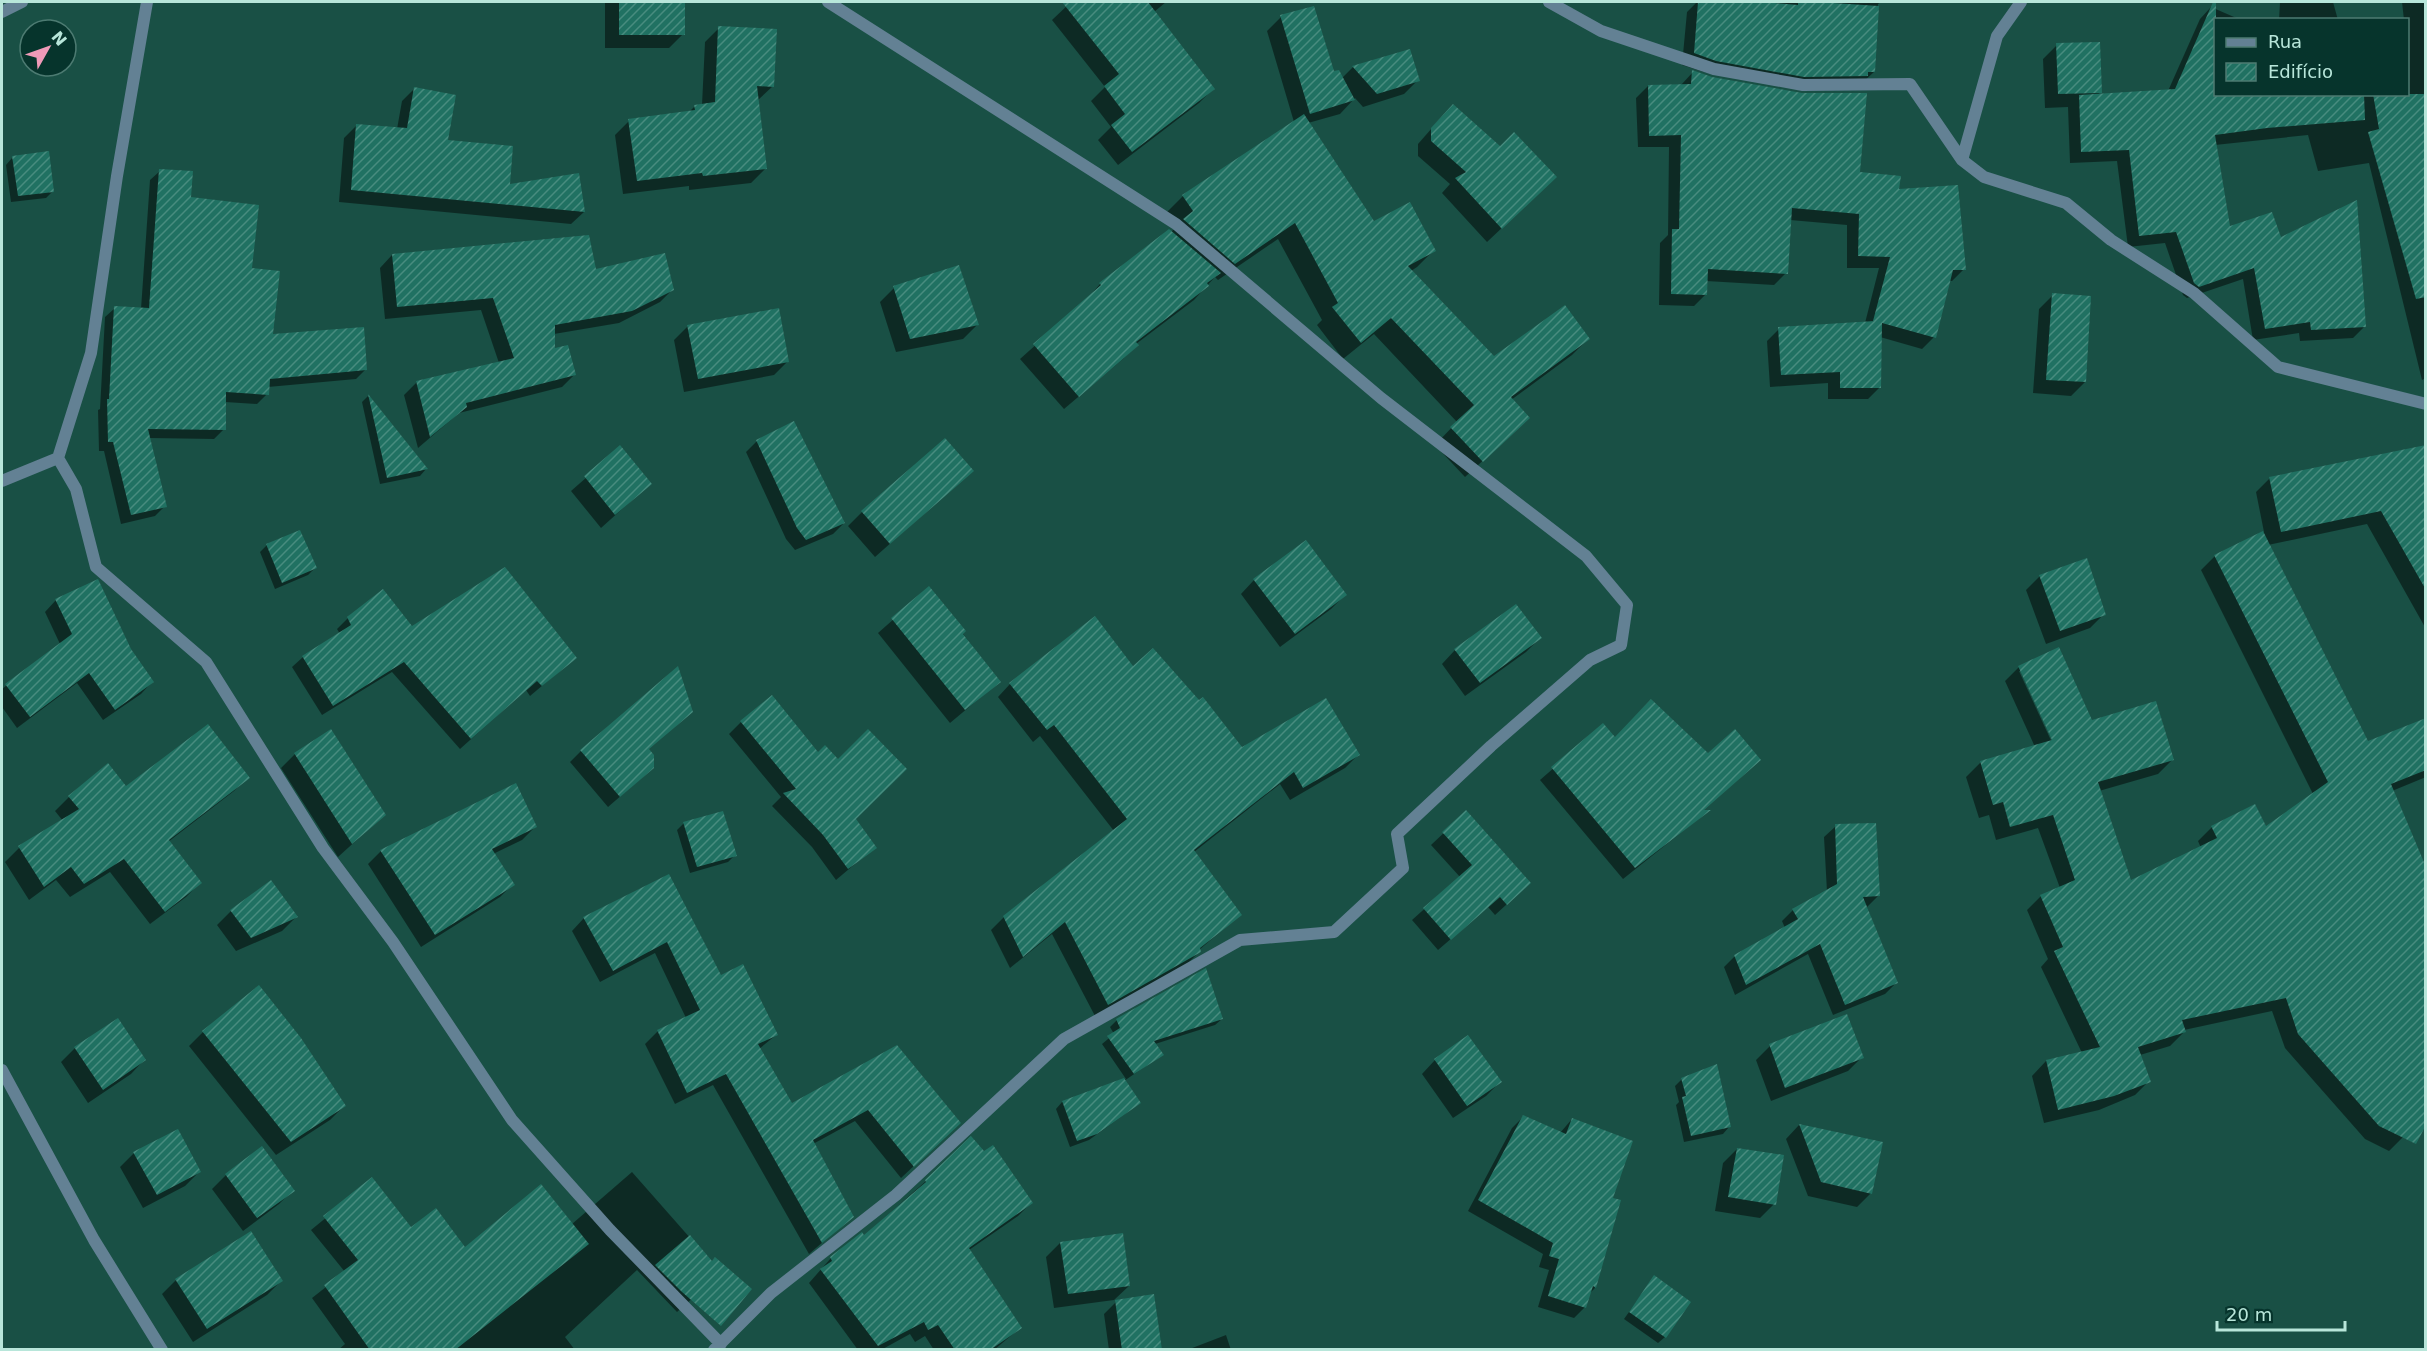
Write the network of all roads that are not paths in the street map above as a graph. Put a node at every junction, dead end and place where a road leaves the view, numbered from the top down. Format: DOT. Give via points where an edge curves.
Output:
graph roads {
  1 [pos="22,2"];
  2 [pos="147,2"];
  3 [pos="828,2"];
  4 [pos="1549,2"];
  5 [pos="2021,2"];
  6 [pos="2,12"];
  7 [pos="1962,160"];
  8 [pos="2426,404"];
  9 [pos="58,458"];
  10 [pos="2,481"];
  11 [pos="2,1071"];
  12 [pos="718,1347"];
  13 [pos="162,1350"];
  1 -- 6 [label="street"];
  2 -- 9 [label="street" via="91,353"];
  3 -- 12 [label="street" via="1176,224 1381,398 1586,556 1627,605 1621,645 1590,660 1397,834 1403,868 1334,932 1240,940 1064,1039 896,1195 771,1293"];
  4 -- 7 [label="street" via="1601,31 1714,69 1803,85 1910,84"];
  5 -- 7 [label="street" via="1997,36"];
  7 -- 8 [label="street" via="1984,177 2066,204 2111,240 2194,293 2278,367"];
  9 -- 10 [label="street"];
  9 -- 12 [label="street" via="76,489 96,567 206,662 323,848 393,942 512,1120"];
  11 -- 13 [label="street" via="94,1240"];
}
